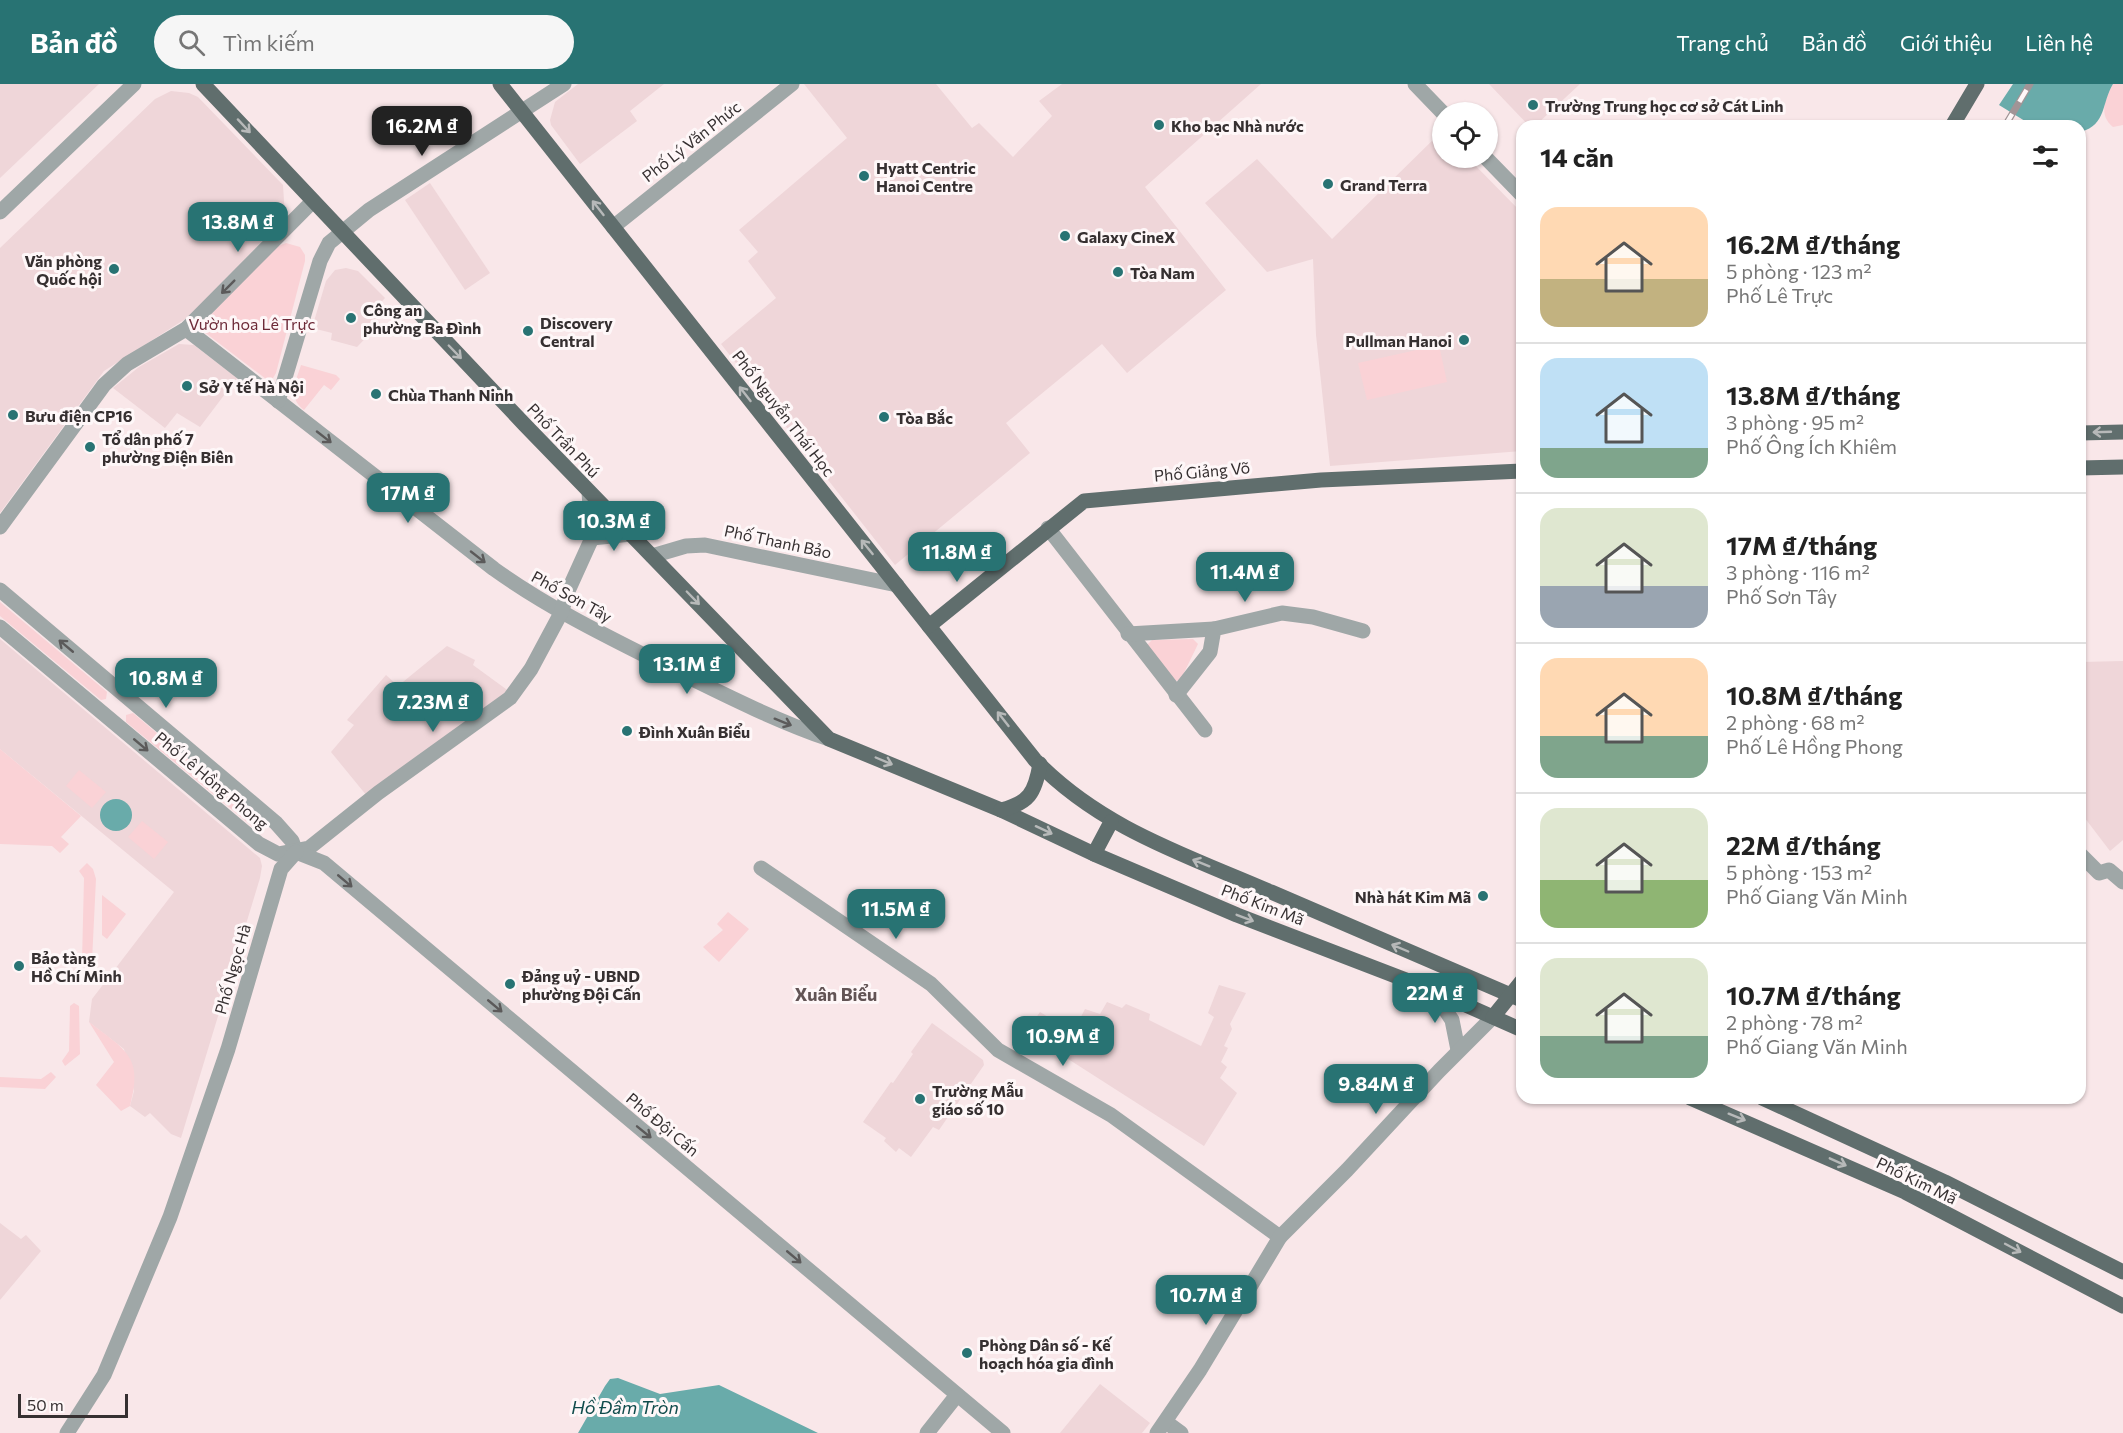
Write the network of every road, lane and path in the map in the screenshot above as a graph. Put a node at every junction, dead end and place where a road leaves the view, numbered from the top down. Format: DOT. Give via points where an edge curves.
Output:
graph roads {
  1 [pos="134,84"];
  2 [pos="203,84"];
  3 [pos="500,84"];
  4 [pos="564,84"];
  5 [pos="792,84"];
  6 [pos="1415,84"];
  7 [pos="1977,84"];
  8 [pos="1432,102"];
  9 [pos="522,113"];
  10 [pos="1956,120"];
  11 [pos="1496,168"];
  12 [pos="1516,189"];
  13 [pos="313,201"];
  14 [pos="0,212"];
  15 [pos="613,226"];
  16 [pos="342,231"];
  17 [pos="186,329"];
  18 [pos="278,401"];
  19 [pos="2123,432"];
  20 [pos="2086,433"];
  21 [pos="2123,467"];
  22 [pos="2086,468"];
  23 [pos="1516,471"];
  24 [pos="590,492"];
  25 [pos="0,526"];
  26 [pos="1048,528"];
  27 [pos="631,534"];
  28 [pos="592,538"];
  29 [pos="652,556"];
  30 [pos="897,585"];
  31 [pos="0,590"];
  32 [pos="561,613"];
  33 [pos="929,626"];
  34 [pos="0,627"];
  35 [pos="1214,629"];
  36 [pos="1363,631"];
  37 [pos="1128,634"];
  38 [pos="1176,694"];
  39 [pos="125,696"];
  40 [pos="108,717"];
  41 [pos="1205,730"];
  42 [pos="829,739"];
  43 [pos="1040,764"];
  44 [pos="997,809"];
  45 [pos="1111,822"];
  46 [pos="296,852"];
  47 [pos="1094,854"];
  48 [pos="2086,860"];
  49 [pos="761,868"];
  50 [pos="2123,882"];
  51 [pos="1432,990"];
  52 [pos="1516,998"];
  53 [pos="1516,999"];
  54 [pos="1492,1017"];
  55 [pos="1516,1027"];
  56 [pos="1458,1050"];
  57 [pos="1703,1104"];
  58 [pos="1777,1104"];
  59 [pos="1795,1111"];
  60 [pos="1785,1138"];
  61 [pos="1280,1237"];
  62 [pos="2123,1272"];
  63 [pos="2123,1306"];
  64 [pos="957,1395"];
  65 [pos="1161,1427"];
  66 [pos="67,1433"];
  67 [pos="927,1433"];
  68 [pos="1002,1433"];
  69 [pos="1181,1433"];
  1 -- 14 [label="street"];
  2 -- 13 [label="main road, Phố Trần Phú, one-way"];
  3 -- 9 [label="main road, Phố Nguyễn Thái Học"];
  4 -- 9 [label="street"];
  5 -- 15 [label="street, Phố Lý Văn Phức"];
  6 -- 8 [label="street"];
  7 -- 10 [label="main road"];
  15 -- 9 [label="main road, Phố Nguyễn Thái Học, one-way"];
  9 -- 16 [label="street"];
  11 -- 12 [label="street"];
  13 -- 16 [label="main road, Phố Trần Phú"];
  13 -- 17 [label="street, one-way"];
  30 -- 15 [label="main road, Phố Nguyễn Thái Học, one-way"];
  16 -- 18 [label="street" via="329,243 320,261"];
  16 -- 24 [label="main road, Phố Trần Phú, one-way"];
  17 -- 18 [label="street, Phố Sơn Tây"];
  17 -- 25 [label="street" via="127,364 105,385"];
  18 -- 32 [label="street, Phố Sơn Tây, one-way" via="494,569"];
  19 -- 20 [label="main road, one-way"];
  21 -- 22 [label="main road"];
  23 -- 26 [label="main road, Phố Giảng Võ" via="1321,480 1091,500 1078,504"];
  24 -- 27 [label="main road, Phố Trần Phú"];
  24 -- 28 [label="street"];
  26 -- 33 [label="main road, Phố Giảng Võ"];
  26 -- 37 [label="street"];
  27 -- 28 [label="street"];
  27 -- 29 [label="main road, Phố Trần Phú"];
  28 -- 32 [label="street"];
  29 -- 30 [label="street, Phố Thanh Bảo" via="705,545"];
  29 -- 42 [label="main road, Phố Trần Phú, one-way"];
  30 -- 33 [label="main road, Phố Nguyễn Thái Học"];
  39 -- 31 [label="street, Phố Lê Hồng Phong, one-way"];
  32 -- 42 [label="street, Phố Sơn Tây, one-way" via="770,717"];
  32 -- 46 [label="street, Phố Ngọc Hà" via="531,669 510,698 378,793 318,842"];
  43 -- 33 [label="main road, Phố Nguyễn Thái Học, one-way"];
  34 -- 40 [label="street, Phố Lê Hồng Phong"];
  35 -- 36 [label="street" via="1282,613"];
  35 -- 37 [label="street"];
  35 -- 38 [label="street" via="1210,652"];
  37 -- 38 [label="street"];
  38 -- 41 [label="street"];
  39 -- 40 [label="street"];
  39 -- 46 [label="street, Phố Lê Hồng Phong" via="284,830"];
  40 -- 46 [label="street, Phố Lê Hồng Phong, one-way" via="259,844 278,854"];
  42 -- 44 [label="main road, Phố Sơn Tây, one-way"];
  43 -- 44 [label="main road" via="1029,797 1020,805"];
  43 -- 45 [label="main road, Phố Kim Mã" via="1084,804"];
  44 -- 47 [label="main road, Phố Kim Mã, one-way"];
  45 -- 47 [label="main road"];
  52 -- 45 [label="main road, Phố Kim Mã, one-way"];
  46 -- 64 [label="street, Phố Đội Cấn, one-way" via="324,863"];
  46 -- 66 [label="street, Phố Ngọc Hà" via="281,869 228,1049 170,1217 114,1356"];
  47 -- 51 [label="main road, Phố Kim Mã, one-way" via="1237,915"];
  48 -- 50 [label="street" via="2099,873 2109,870"];
  49 -- 61 [label="street" via="931,984 998,1050 1111,1115"];
  51 -- 54 [label="main road, Phố Kim Mã"];
  51 -- 56 [label="street" via="1452,1020"];
  53 -- 54 [label="main road"];
  54 -- 55 [label="main road, Phố Kim Mã"];
  54 -- 56 [label="street"];
  56 -- 61 [label="street"];
  57 -- 60 [label="main road, Phố Kim Mã, one-way"];
  58 -- 59 [label="main road, Phố Kim Mã"];
  59 -- 60 [label="main road"];
  59 -- 62 [label="main road, Phố Kim Mã"];
  60 -- 63 [label="main road, Phố Kim Mã, one-way" via="1905,1192"];
  61 -- 65 [label="street"];
  64 -- 67 [label="street"];
  64 -- 68 [label="street, Phố Đội Cấn"];
  65 -- 69 [label="street"];
}
